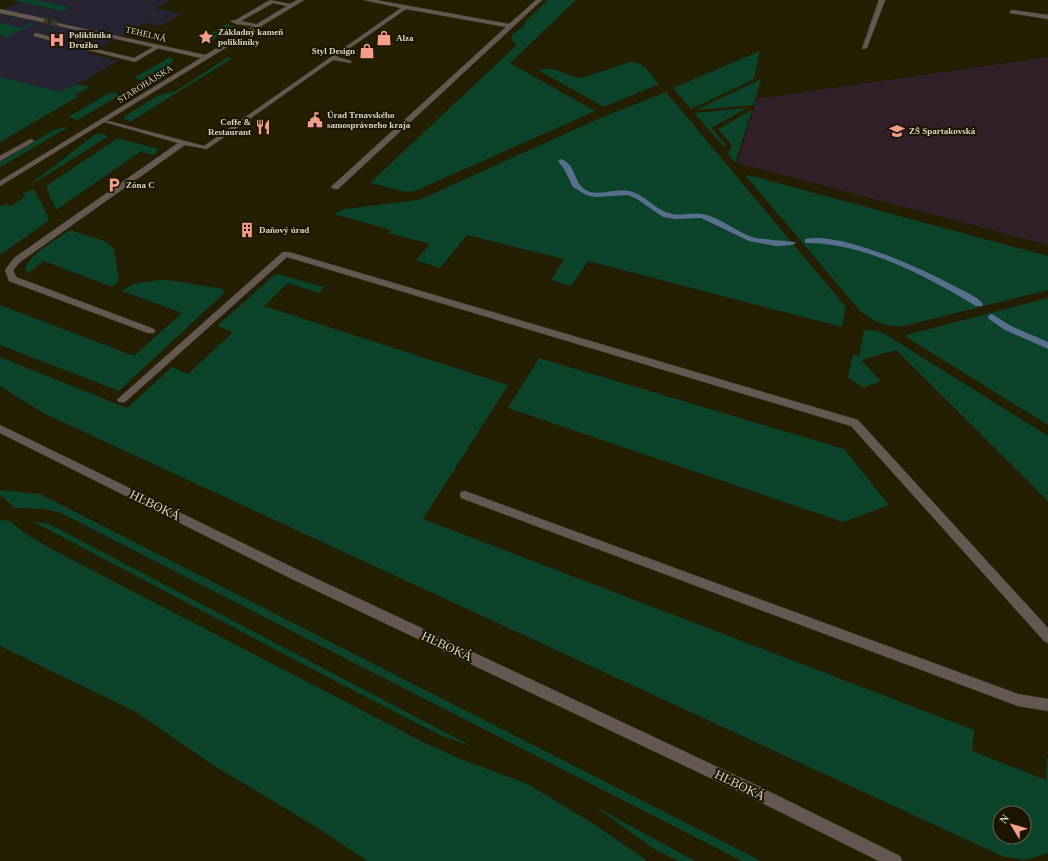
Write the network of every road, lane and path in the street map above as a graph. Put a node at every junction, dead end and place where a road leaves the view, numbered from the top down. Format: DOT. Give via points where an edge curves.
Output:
graph roads {
  1 [pos="301,0"];
  2 [pos="367,0"];
  3 [pos="396,0"];
  4 [pos="539,0"];
  5 [pos="882,0"];
  6 [pos="390,4"];
  7 [pos="292,5"];
  8 [pos="405,7"];
  9 [pos="0,11"];
  10 [pos="1012,12"];
  11 [pos="1048,16"];
  12 [pos="42,20"];
  13 [pos="59,24"];
  14 [pos="257,26"];
  15 [pos="510,26"];
  16 [pos="36,35"];
  17 [pos="56,40"];
  18 [pos="159,46"];
  19 [pos="864,48"];
  20 [pos="91,50"];
  21 [pos="206,57"];
  22 [pos="332,58"];
  23 [pos="349,62"];
  24 [pos="103,120"];
  25 [pos="31,140"];
  26 [pos="184,142"];
  27 [pos="0,159"];
  28 [pos="0,184"];
  29 [pos="335,187"];
  30 [pos="151,331"];
  31 [pos="122,400"];
  32 [pos="0,429"];
  33 [pos="465,495"];
  34 [pos="1048,637"];
  35 [pos="1048,705"];
  36 [pos="895,861"];
  1 -- 7 [label="street, STAROHÁJSKA"];
  2 -- 6 [label="street"];
  3 -- 6 [label="street"];
  4 -- 15 [label="street"];
  5 -- 19 [label="street"];
  6 -- 8 [label="street"];
  7 -- 14 [label="street, STAROHÁJSKA"];
  7 -- 14 [label="street" via="272,1 233,21"];
  8 -- 15 [label="street"];
  8 -- 22 [label="street"];
  9 -- 12 [label="street"];
  10 -- 11 [label="street"];
  13 -- 18 [label="street, TEHELNÁ"];
  14 -- 21 [label="street, STAROHÁJSKA"];
  15 -- 29 [label="street"];
  16 -- 17 [label="street"];
  18 -- 20 [label="street" via="135,60"];
  18 -- 21 [label="street, TEHELNÁ"];
  21 -- 24 [label="street, STAROHÁJSKA"];
  22 -- 23 [label="street"];
  22 -- 26 [label="street" via="205,148"];
  24 -- 26 [label="street"];
  24 -- 28 [label="street, STAROHÁJSKA"];
  25 -- 27 [label="street"];
  26 -- 30 [label="street" via="17,260 9,270 12,279"];
  31 -- 34 [label="street" via="286,254 854,424"];
  32 -- 36 [label="street, HLBOKÁ" via="296,575 751,790"];
  33 -- 35 [label="street" via="1018,700"];
}
